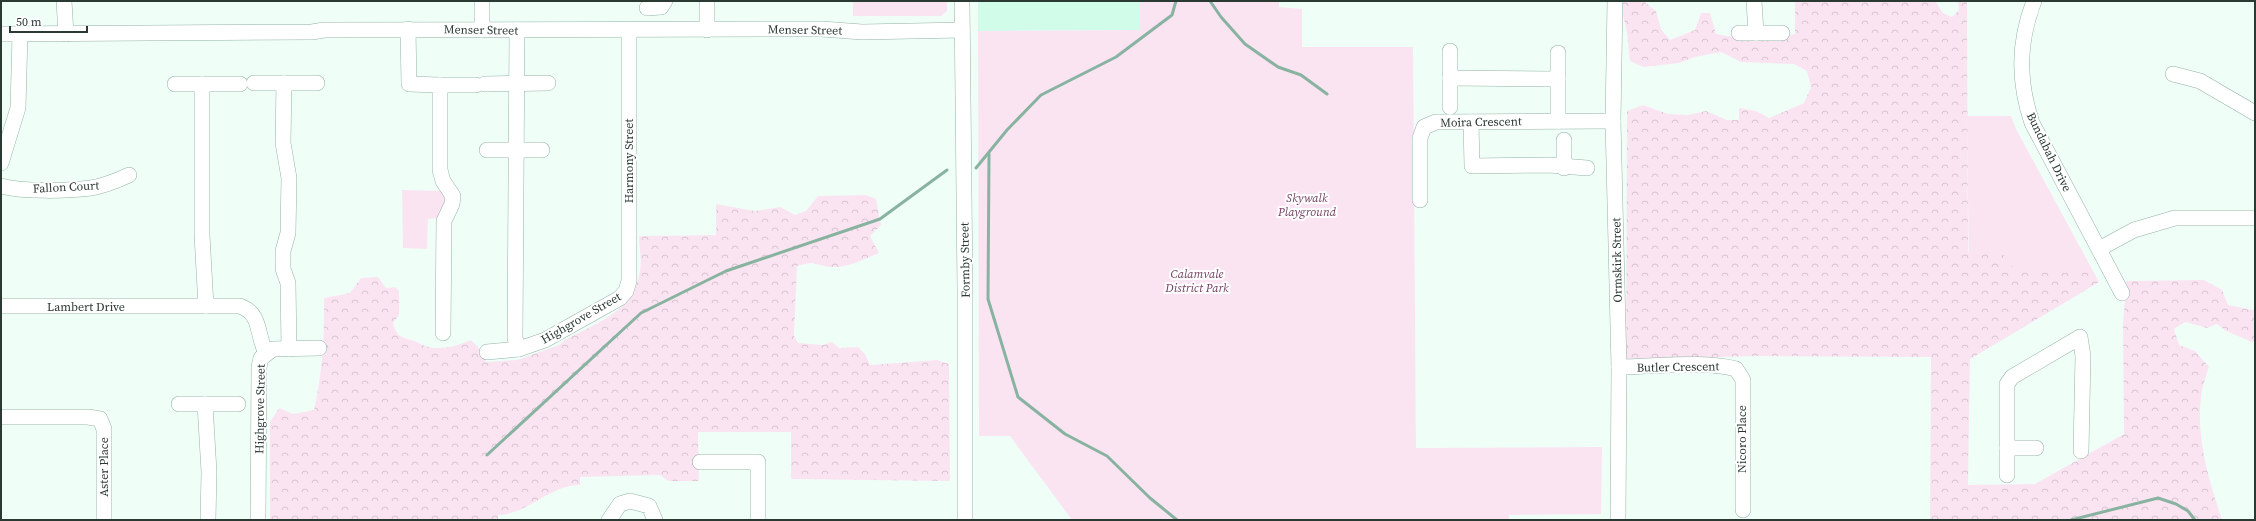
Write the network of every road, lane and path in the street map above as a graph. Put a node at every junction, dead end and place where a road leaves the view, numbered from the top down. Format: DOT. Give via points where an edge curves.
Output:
graph roads {
  1 [pos="64,1"];
  2 [pos="482,1"];
  3 [pos="665,1"];
  4 [pos="707,1"];
  5 [pos="962,1"];
  6 [pos="1614,1"];
  7 [pos="1754,1"];
  8 [pos="2034,1"];
  9 [pos="647,8"];
  10 [pos="408,29"];
  11 [pos="482,30"];
  12 [pos="517,30"];
  13 [pos="629,30"];
  14 [pos="707,30"];
  15 [pos="962,30"];
  16 [pos="1739,33"];
  17 [pos="1756,33"];
  18 [pos="1782,33"];
  19 [pos="1,34"];
  20 [pos="20,34"];
  21 [pos="66,34"];
  22 [pos="1450,51"];
  23 [pos="1558,53"];
  24 [pos="2173,74"];
  25 [pos="1450,78"];
  26 [pos="1558,79"];
  27 [pos="284,83"];
  28 [pos="317,83"];
  29 [pos="548,83"];
  30 [pos="175,84"];
  31 [pos="202,84"];
  32 [pos="440,85"];
  33 [pos="518,85"];
  34 [pos="1450,107"];
  35 [pos="2255,113"];
  36 [pos="1558,121"];
  37 [pos="1613,121"];
  38 [pos="1471,122"];
  39 [pos="1564,140"];
  40 [pos="487,150"];
  41 [pos="517,150"];
  42 [pos="542,150"];
  43 [pos="1,163"];
  44 [pos="1564,168"];
  45 [pos="1587,168"];
  46 [pos="129,175"];
  47 [pos="1,186"];
  48 [pos="1420,200"];
  49 [pos="2255,218"];
  50 [pos="2098,249"];
  51 [pos="626,291"];
  52 [pos="2122,293"];
  53 [pos="1,306"];
  54 [pos="206,306"];
  55 [pos="443,333"];
  56 [pos="318,348"];
  57 [pos="289,349"];
  58 [pos="519,349"];
  59 [pos="487,352"];
  60 [pos="266,353"];
  61 [pos="1619,367"];
  62 [pos="1736,369"];
  63 [pos="179,404"];
  64 [pos="205,404"];
  65 [pos="238,404"];
  66 [pos="1,417"];
  67 [pos="2007,448"];
  68 [pos="2036,448"];
  69 [pos="2081,451"];
  70 [pos="700,462"];
  71 [pos="2007,475"];
  72 [pos="1743,510"];
  73 [pos="104,520"];
  74 [pos="208,520"];
  75 [pos="258,520"];
  76 [pos="609,520"];
  77 [pos="655,520"];
  78 [pos="758,520"];
  79 [pos="965,520"];
  80 [pos="1618,520"];
  1 -- 21 [label="street"];
  2 -- 11 [label="street"];
  3 -- 9 [label="street" via="661,7"];
  4 -- 14 [label="street"];
  5 -- 15 [label="street, Formby Street"];
  6 -- 37 [label="street, Ormskirk Street"];
  7 -- 17 [label="street"];
  8 -- 50 [label="street, Bundabah Drive" via="2024,35 2021,66 2023,98 2032,123"];
  10 -- 11 [label="street, Menser Street"];
  10 -- 21 [label="street, Menser Street"];
  10 -- 32 [label="street" via="409,84"];
  11 -- 12 [label="street, Menser Street"];
  12 -- 13 [label="street, Menser Street"];
  12 -- 33 [label="street"];
  13 -- 14 [label="street, Menser Street"];
  13 -- 51 [label="street, Harmony Street" via="629,280"];
  14 -- 15 [label="street, Menser Street"];
  15 -- 79 [label="street, Formby Street"];
  16 -- 17 [label="street"];
  17 -- 18 [label="street"];
  19 -- 20 [label="street, Menser Street"];
  20 -- 21 [label="street, Menser Street"];
  20 -- 43 [label="street" via="18,108"];
  22 -- 25 [label="street"];
  23 -- 26 [label="street"];
  24 -- 35 [label="street" via="2200,81"];
  25 -- 26 [label="street"];
  25 -- 34 [label="street"];
  26 -- 36 [label="street"];
  27 -- 28 [label="street"];
  27 -- 31 [label="street"];
  27 -- 57 [label="street" via="283,142 289,178 288,233 283,250 288,283"];
  29 -- 33 [label="street"];
  30 -- 31 [label="street"];
  31 -- 54 [label="street" via="202,236"];
  32 -- 33 [label="street"];
  32 -- 55 [label="street" via="440,170 443,181 453,196 444,221"];
  33 -- 41 [label="street"];
  36 -- 37 [label="street, Moira Crescent"];
  36 -- 38 [label="street, Moira Crescent"];
  37 -- 61 [label="street, Ormskirk Street"];
  38 -- 44 [label="street" via="1472,166 1549,165"];
  38 -- 48 [label="street, Moira Crescent" via="1436,122 1424,127 1420,138"];
  39 -- 44 [label="street"];
  40 -- 41 [label="street"];
  41 -- 42 [label="street"];
  41 -- 58 [label="street" via="515,338"];
  44 -- 45 [label="street"];
  46 -- 47 [label="street, Fallon Court" via="112,183 91,188 21,189"];
  49 -- 50 [label="street" via="2175,218 2134,230"];
  50 -- 52 [label="street, Bundabah Drive"];
  51 -- 58 [label="street, Highgrove Street" via="620,298 571,326 545,340"];
  53 -- 54 [label="street, Lambert Drive"];
  54 -- 60 [label="street, Lambert Drive" via="240,306 250,310 256,319 258,336"];
  56 -- 57 [label="street, Highgrove Street"];
  57 -- 60 [label="street, Highgrove Street" via="273,349"];
  58 -- 59 [label="street, Highgrove Street"];
  60 -- 75 [label="street, Highgrove Street" via="261,358 259,367"];
  61 -- 62 [label="street, Butler Crescent" via="1696,365 1728,366"];
  61 -- 80 [label="street, Ormskirk Street"];
  62 -- 72 [label="street, Nicoro Place" via="1743,380"];
  63 -- 64 [label="street"];
  64 -- 65 [label="street"];
  64 -- 74 [label="street" via="209,472"];
  66 -- 73 [label="street, Aster Place" via="100,419 104,429"];
  67 -- 68 [label="street"];
  67 -- 69 [label="street" via="2008,384 2012,377 2080,337 2083,356"];
  67 -- 71 [label="street"];
  70 -- 78 [label="street" via="758,462"];
  76 -- 77 [label="street" via="620,504 630,501 649,506"];
}
